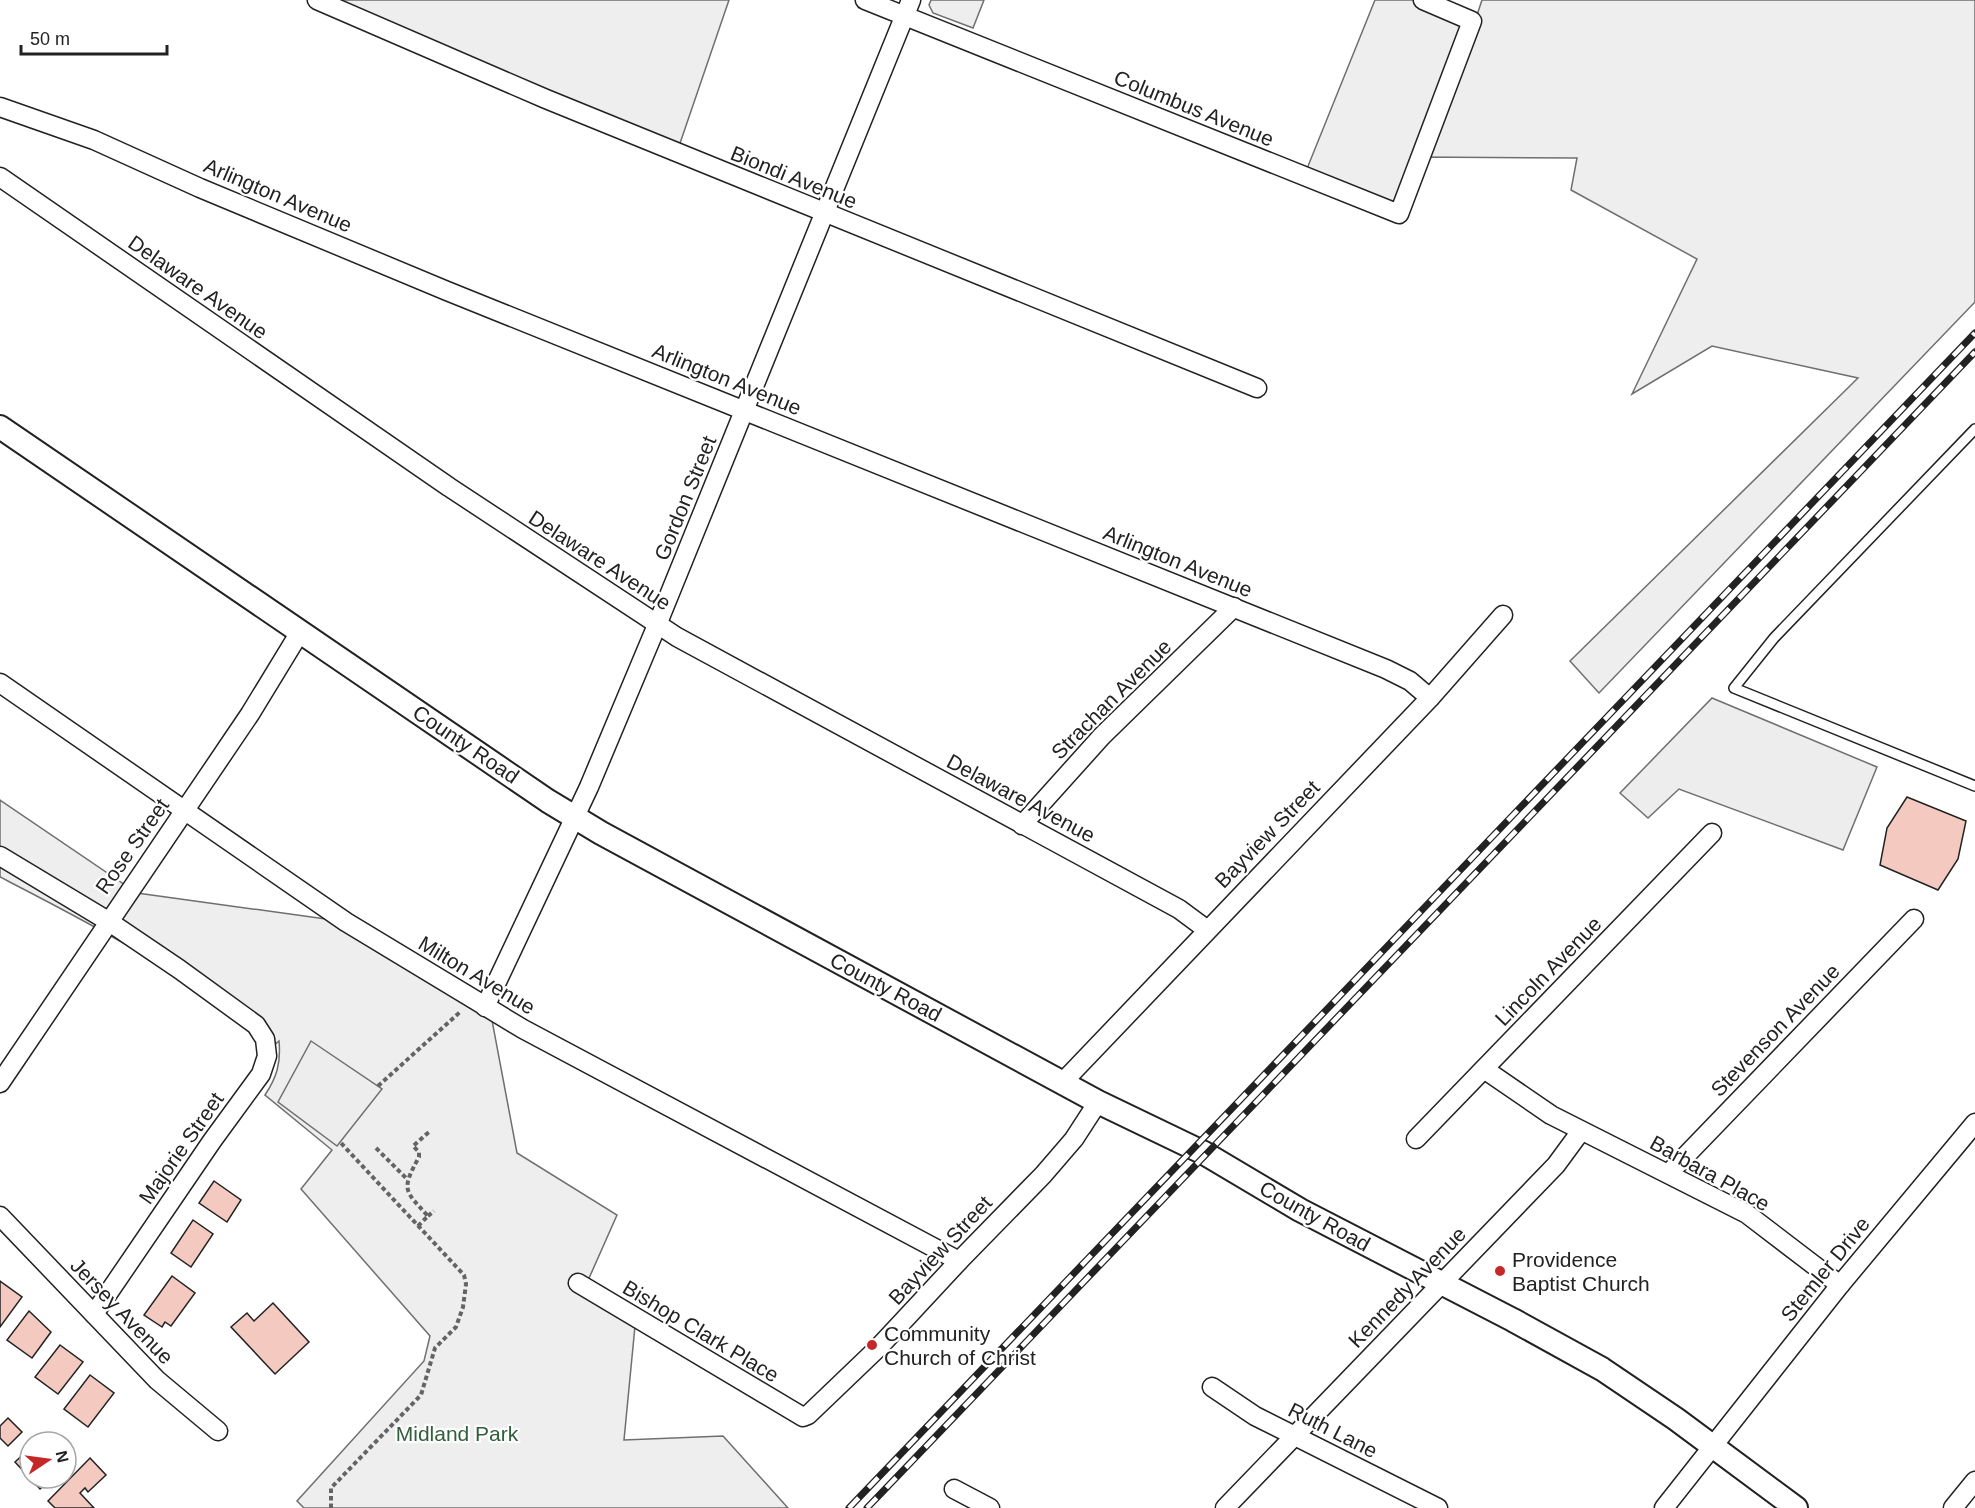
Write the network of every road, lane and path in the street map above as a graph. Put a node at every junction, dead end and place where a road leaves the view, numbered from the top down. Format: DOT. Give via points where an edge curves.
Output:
graph roads {
  1 [pos="316,0"];
  2 [pos="866,0"];
  3 [pos="1423,0"];
  4 [pos="908,8"];
  5 [pos="1,109"];
  6 [pos="0,177"];
  7 [pos="823,214"];
  8 [pos="1257,388"];
  9 [pos="744,410"];
  10 [pos="0,427"];
  11 [pos="1975,429"];
  12 [pos="1234,607"];
  13 [pos="1503,615"];
  14 [pos="657,625"];
  15 [pos="300,632"];
  16 [pos="0,682"];
  17 [pos="1430,698"];
  18 [pos="1975,786"];
  19 [pos="184,811"];
  20 [pos="575,817"];
  21 [pos="1022,825"];
  22 [pos="1712,833"];
  23 [pos="0,855"];
  24 [pos="1914,919"];
  25 [pos="108,921"];
  26 [pos="1206,929"];
  27 [pos="480,1003"];
  28 [pos="1484,1069"];
  29 [pos="0,1083"];
  30 [pos="1062,1083"];
  31 [pos="378,1086"];
  32 [pos="1098,1102"];
  33 [pos="1975,1123"];
  34 [pos="1581,1131"];
  35 [pos="429,1132"];
  36 [pos="1416,1139"];
  37 [pos="340,1142"];
  38 [pos="376,1148"];
  39 [pos="1669,1173"];
  40 [pos="407,1179"];
  41 [pos="434,1211"];
  42 [pos="0,1216"];
  43 [pos="428,1216"];
  44 [pos="418,1226"];
  45 [pos="959,1261"];
  46 [pos="578,1284"];
  47 [pos="1442,1284"];
  48 [pos="1840,1285"];
  49 [pos="94,1314"];
  50 [pos="1212,1387"];
  51 [pos="803,1417"];
  52 [pos="218,1431"];
  53 [pos="1294,1436"];
  54 [pos="1713,1446"];
  55 [pos="1975,1482"];
  56 [pos="954,1489"];
  57 [pos="331,1508"];
  58 [pos="990,1508"];
  59 [pos="1225,1508"];
  60 [pos="1438,1508"];
  61 [pos="1664,1508"];
  62 [pos="1796,1508"];
  63 [pos="1953,1508"];
  1 -- 7 [label="street, Biondi Avenue"];
  2 -- 4 [label="street, Columbus Avenue"];
  3 -- 4 [label="street, Columbus Avenue" via="1472,21 1399,214"];
  4 -- 7 [label="street, Gordon Street"];
  5 -- 9 [label="street, Arlington Avenue" via="94,140 447,291"];
  6 -- 14 [label="street, Delaware Avenue" via="449,487"];
  7 -- 8 [label="street, Biondi Avenue"];
  7 -- 9 [label="street, Gordon Street"];
  9 -- 12 [label="street, Arlington Avenue"];
  9 -- 14 [label="street, Gordon Street"];
  10 -- 15 [label="street, County Road"];
  11 -- 18 [label="lane" via="1774,638 1734,688"];
  12 -- 17 [label="street, Arlington Avenue" via="1386,669 1410,681"];
  12 -- 21 [label="street, Strachan Avenue" via="1102,736"];
  13 -- 17 [label="street, Bayview Street"];
  14 -- 20 [label="street, Gordon Street"];
  14 -- 21 [label="street, Delaware Avenue"];
  15 -- 19 [label="street, Rose Street"];
  15 -- 20 [label="street, County Road"];
  16 -- 19 [label="street, Milton Avenue"];
  17 -- 26 [label="street, Bayview Street"];
  19 -- 25 [label="street, Rose Street"];
  19 -- 27 [label="street, Milton Avenue" via="346,922"];
  20 -- 27 [label="street, Gordon Street"];
  20 -- 30 [label="street, County Road" via="737,909"];
  21 -- 26 [label="street, Delaware Avenue" via="1179,909"];
  22 -- 28 [label="street, Lincoln Avenue"];
  23 -- 25 [label="street"];
  24 -- 39 [label="street, Stevenson Avenue"];
  25 -- 29 [label="street, Rose Street"];
  25 -- 49 [label="street, Majorie Street" via="256,1026 265,1039 267,1056 261,1074"];
  26 -- 30 [label="street, Bayview Street"];
  27 -- 31 [label="path" via="442,1030"];
  27 -- 45 [label="street, Milton Avenue"];
  28 -- 34 [label="street"];
  28 -- 36 [label="street, Lincoln Avenue"];
  30 -- 32 [label="street, County Road"];
  32 -- 45 [label="street, Bayview Street" via="1074,1139 1043,1175"];
  32 -- 47 [label="street, County Road" via="1204,1153 1300,1210"];
  33 -- 48 [label="street, Stemler Drive"];
  34 -- 39 [label="street, Barbara Place"];
  34 -- 47 [label="street, Kennedy Avenue" via="1556,1165"];
  35 -- 40 [label="path" via="413,1146 419,1157"];
  37 -- 44 [label="path"];
  38 -- 40 [label="path"];
  39 -- 48 [label="street, Barbara Place" via="1747,1214"];
  40 -- 43 [label="path" via="407,1193"];
  41 -- 43 [label="path"];
  42 -- 49 [label="street, Jersey Avenue"];
  43 -- 44 [label="path"];
  44 -- 57 [label="path" via="464,1275 463,1307 456,1327 435,1348 421,1395 331,1488"];
  45 -- 51 [label="street, Bayview Street" via="879,1348"];
  46 -- 51 [label="street, Bishop Clark Place"];
  47 -- 53 [label="street, Kennedy Avenue"];
  47 -- 54 [label="street, County Road" via="1602,1369"];
  48 -- 54 [label="street, Stemler Drive"];
  49 -- 52 [label="street, Jersey Avenue" via="156,1380"];
  50 -- 53 [label="street, Ruth Lane"];
  53 -- 59 [label="street, Kennedy Avenue"];
  53 -- 60 [label="street, Ruth Lane"];
  54 -- 61 [label="street, Stemler Drive"];
  54 -- 62 [label="street, County Road"];
  55 -- 63 [label="street"];
  56 -- 58 [label="street"];
}
